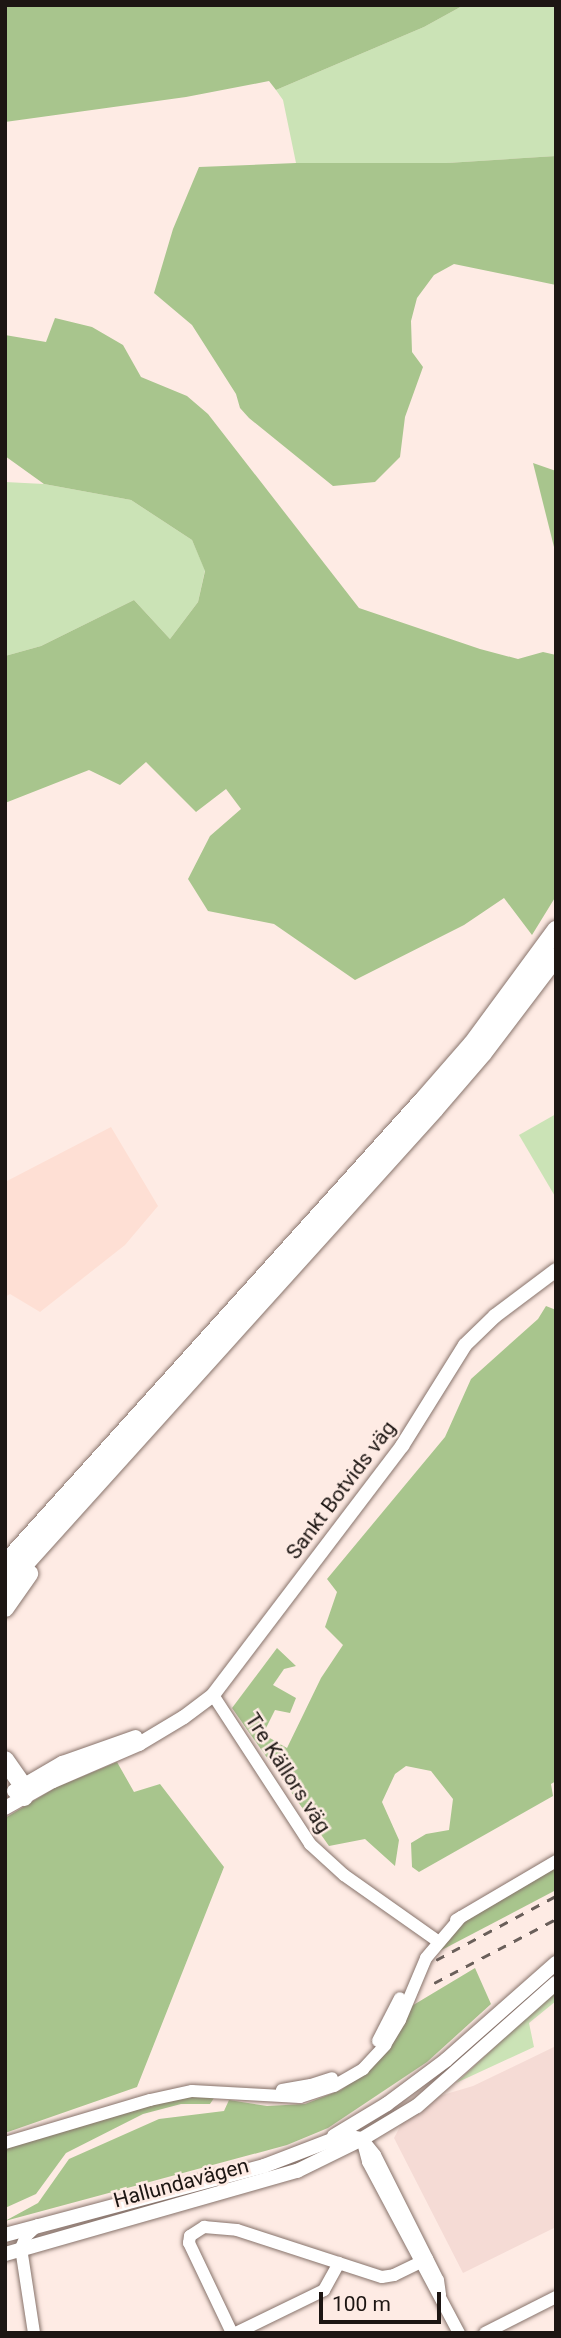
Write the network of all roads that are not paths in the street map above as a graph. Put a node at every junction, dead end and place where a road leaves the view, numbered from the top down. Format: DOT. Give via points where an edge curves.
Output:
graph roads {
  1 [pos="556,930"];
  2 [pos="556,957"];
  3 [pos="556,1270"];
  4 [pos="82,1490"];
  5 [pos="5,1564"];
  6 [pos="5,1587"];
  7 [pos="5,1608"];
  8 [pos="213,1695"];
  9 [pos="5,1760"];
  10 [pos="15,1789"];
  11 [pos="5,1808"];
  12 [pos="556,1861"];
  13 [pos="435,1939"];
  14 [pos="556,1963"];
  15 [pos="556,1983"];
  16 [pos="446,2060"];
  17 [pos="400,2117"];
  18 [pos="362,2139"];
  19 [pos="5,2143"];
  20 [pos="317,2146"];
  21 [pos="371,2158"];
  22 [pos="298,2171"];
  23 [pos="38,2225"];
  24 [pos="5,2237"];
  25 [pos="21,2248"];
  26 [pos="5,2253"];
  27 [pos="423,2261"];
  28 [pos="339,2263"];
  29 [pos="556,2297"];
  30 [pos="34,2333"];
  31 [pos="234,2333"];
  32 [pos="459,2333"];
  33 [pos="485,2333"];
  1 -- 4 [label="highway" via="472,1044"];
  2 -- 4 [label="highway" via="435,1109"];
  3 -- 8 [label="main road, Sankt Botvids väg" via="465,1345 402,1446"];
  4 -- 5 [label="highway"];
  4 -- 6 [label="highway"];
  4 -- 7 [label="highway"];
  8 -- 10 [label="main road, Sankt Botvids väg" via="139,1744"];
  8 -- 13 [label="street, Tre Källors väg" via="310,1844 344,1875"];
  9 -- 10 [label="highway"];
  10 -- 11 [label="main road, Sankt Botvids väg"];
  12 -- 13 [label="street" via="461,1917"];
  13 -- 19 [label="street" via="419,1955 384,2033 360,2061 329,2080 247,2093 192,2091"];
  14 -- 16 [label="main road, Hallundavägen"];
  15 -- 17 [label="main road, Hallundavägen"];
  16 -- 18 [label="main road, Hallundavägen" via="416,2094 366,2129"];
  16 -- 20 [label="main road, Hallundavägen" via="387,2104"];
  17 -- 18 [label="main road, Hallundavägen"];
  17 -- 21 [label="street" via="376,2137"];
  18 -- 20 [label="main road, Hallundavägen" via="346,2136"];
  18 -- 21 [label="street"];
  18 -- 22 [label="main road, Hallundavägen"];
  20 -- 23 [label="main road, Hallundavägen" via="264,2166"];
  21 -- 22 [label="street" via="347,2154"];
  21 -- 27 [label="street"];
  22 -- 25 [label="main road, Hallundavägen"];
  23 -- 24 [label="main road, Hallundavägen"];
  23 -- 25 [label="street"];
  24 -- 25 [label="street"];
  25 -- 26 [label="main road, Hallundavägen"];
  25 -- 30 [label="street"];
  27 -- 28 [label="street" via="382,2277"];
  27 -- 32 [label="street"];
  28 -- 31 [label="street" via="324,2290"];
  28 -- 31 [label="street" via="237,2230 196,2230 190,2236 191,2253"];
  29 -- 33 [label="street"];
}
